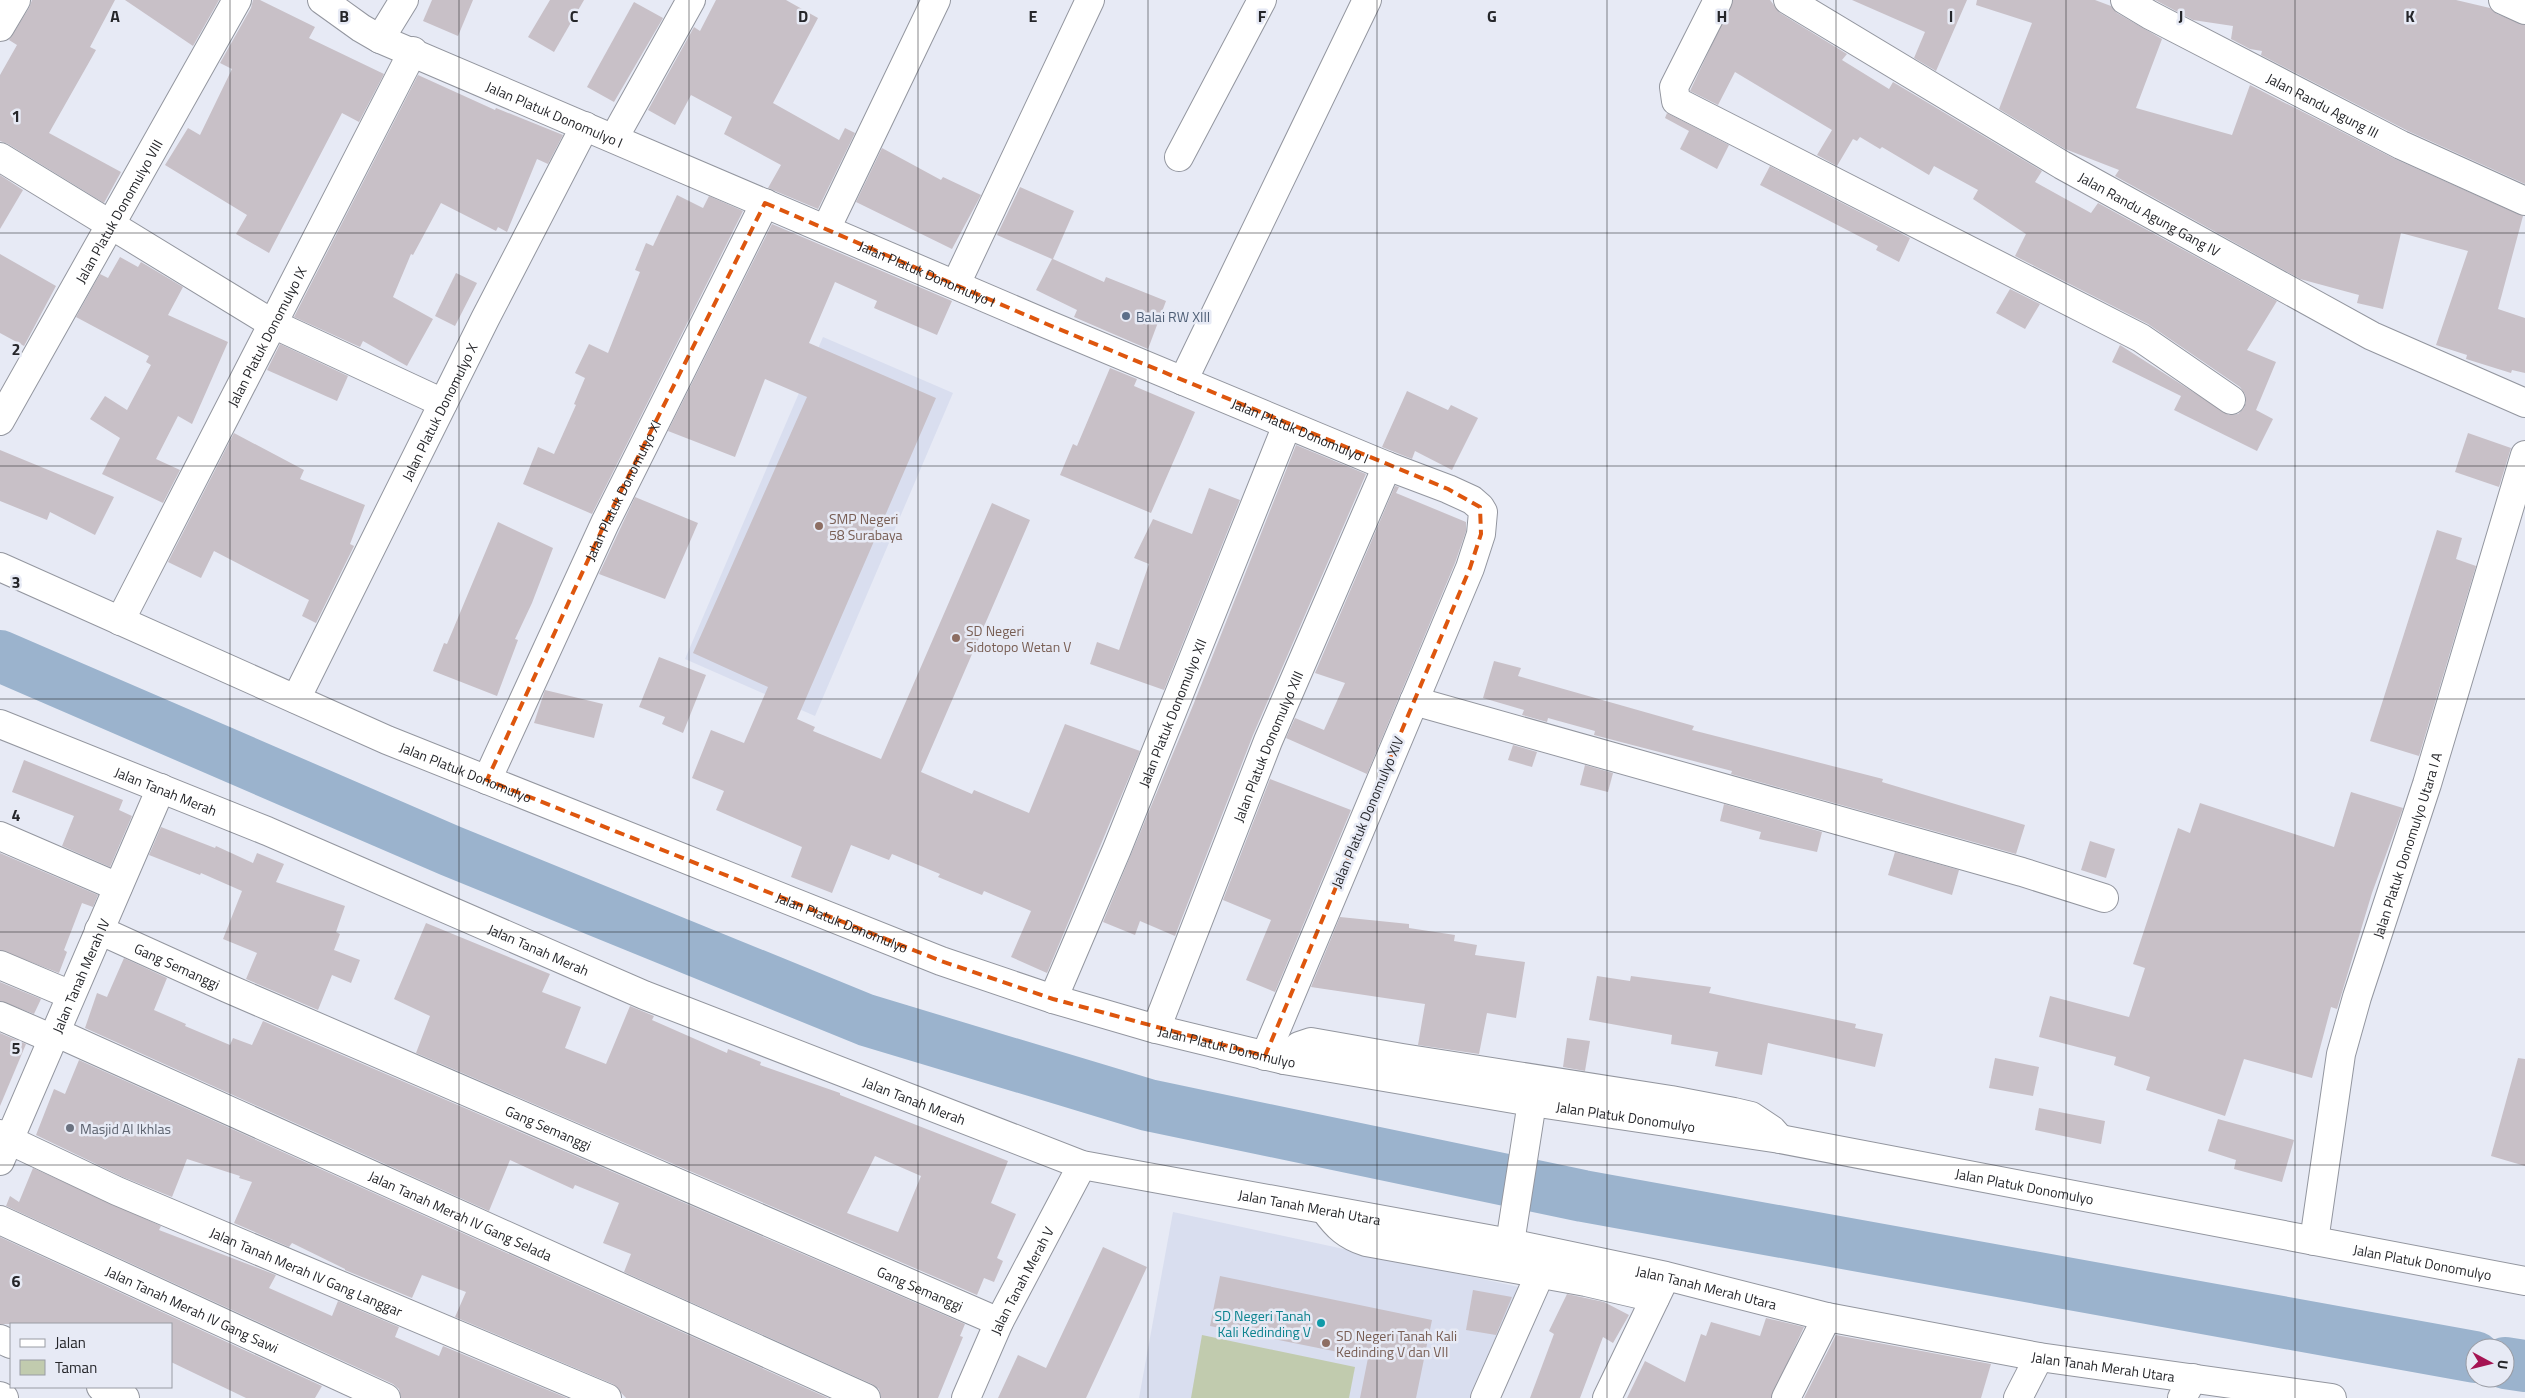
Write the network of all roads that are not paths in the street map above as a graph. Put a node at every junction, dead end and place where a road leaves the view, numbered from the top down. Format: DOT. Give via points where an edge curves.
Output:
graph roads {
  1 [pos="16,0"];
  2 [pos="237,0"];
  3 [pos="322,0"];
  4 [pos="404,0"];
  5 [pos="691,0"];
  6 [pos="936,0"];
  7 [pos="1090,0"];
  8 [pos="1262,0"];
  9 [pos="1367,0"];
  10 [pos="1718,0"];
  11 [pos="1788,0"];
  12 [pos="2126,0"];
  13 [pos="2503,0"];
  14 [pos="2525,10"];
  15 [pos="0,27"];
  16 [pos="380,39"];
  17 [pos="413,51"];
  18 [pos="585,126"];
  19 [pos="614,138"];
  20 [pos="0,157"];
  21 [pos="1180,157"];
  22 [pos="2525,201"];
  23 [pos="765,203"];
  24 [pos="109,224"];
  25 [pos="826,229"];
  26 [pos="956,284"];
  27 [pos="273,324"];
  28 [pos="1183,381"];
  29 [pos="2231,400"];
  30 [pos="443,403"];
  31 [pos="2525,403"];
  32 [pos="0,421"];
  33 [pos="1287,425"];
  34 [pos="2525,455"];
  35 [pos="1387,466"];
  36 [pos="0,567"];
  37 [pos="1470,568"];
  38 [pos="120,621"];
  39 [pos="296,700"];
  40 [pos="1414,701"];
  41 [pos="0,724"];
  42 [pos="487,780"];
  43 [pos="161,788"];
  44 [pos="0,836"];
  45 [pos="118,887"];
  46 [pos="2104,898"];
  47 [pos="99,930"];
  48 [pos="0,966"];
  49 [pos="71,995"];
  50 [pos="1053,999"];
  51 [pos="0,1016"];
  52 [pos="1156,1029"];
  53 [pos="54,1035"];
  54 [pos="1274,1058"];
  55 [pos="1530,1113"];
  56 [pos="1780,1139"];
  57 [pos="3,1145"];
  58 [pos="1082,1165"];
  59 [pos="1325,1210"];
  60 [pos="0,1220"];
  61 [pos="1512,1233"];
  62 [pos="2314,1241"];
  63 [pos="1540,1274"];
  64 [pos="2525,1281"];
  65 [pos="1660,1287"];
  66 [pos="1827,1317"];
  67 [pos="999,1322"];
  68 [pos="2039,1357"];
  69 [pos="103,1388"];
  70 [pos="2188,1388"];
  71 [pos="0,1396"];
  72 [pos="2320,1397"];
  73 [pos="4,1398"];
  74 [pos="125,1398"];
  75 [pos="386,1398"];
  76 [pos="607,1398"];
  77 [pos="866,1398"];
  78 [pos="966,1398"];
  79 [pos="1485,1398"];
  80 [pos="1607,1398"];
  81 [pos="1786,1398"];
  82 [pos="2018,1398"];
  1 -- 15 [label="street"];
  2 -- 24 [label="street, Jalan Platuk Donomulyo VIII"];
  3 -- 16 [label="street, Jalan Platuk Donomulyo I"];
  4 -- 16 [label="street"];
  5 -- 19 [label="street"];
  6 -- 25 [label="street"];
  7 -- 26 [label="street"];
  8 -- 21 [label="street"];
  9 -- 28 [label="street"];
  10 -- 29 [label="street" via="1674,87 1676,101 2141,338"];
  11 -- 31 [label="street, Jalan Randu Agung Gang IV" via="2062,164 2372,336"];
  12 -- 22 [label="street, Jalan Randu Agung III" via="2401,145"];
  13 -- 14 [label="street"];
  16 -- 17 [label="street, Jalan Platuk Donomulyo I"];
  17 -- 18 [label="street, Jalan Platuk Donomulyo I"];
  17 -- 27 [label="street, Jalan Platuk Donomulyo IX"];
  18 -- 19 [label="street, Jalan Platuk Donomulyo I"];
  18 -- 30 [label="street, Jalan Platuk Donomulyo X"];
  19 -- 23 [label="street, Jalan Platuk Donomulyo I"];
  20 -- 24 [label="street"];
  23 -- 25 [label="street, Jalan Platuk Donomulyo I"];
  23 -- 42 [label="street, Jalan Platuk Donomulyo XI" via="605,523"];
  24 -- 27 [label="street"];
  24 -- 32 [label="street, Jalan Platuk Donomulyo VIII"];
  25 -- 26 [label="street, Jalan Platuk Donomulyo I"];
  26 -- 28 [label="street, Jalan Platuk Donomulyo I"];
  27 -- 30 [label="street"];
  27 -- 38 [label="street, Jalan Platuk Donomulyo IX"];
  28 -- 33 [label="street, Jalan Platuk Donomulyo I"];
  30 -- 39 [label="street, Jalan Platuk Donomulyo X"];
  33 -- 35 [label="street, Jalan Platuk Donomulyo I"];
  33 -- 50 [label="street, Jalan Platuk Donomulyo XII"];
  34 -- 62 [label="street, Jalan Platuk Donomulyo Utara I A" via="2427,784 2341,1054"];
  35 -- 37 [label="street, Jalan Platuk Donomulyo I" via="1448,488 1480,507 1482,527"];
  35 -- 52 [label="street, Jalan Platuk Donomulyo XIII" via="1268,741"];
  36 -- 38 [label="street, Jalan Platuk Donomulyo"];
  37 -- 40 [label="street, Jalan Platuk Donomulyo XIV"];
  38 -- 39 [label="street, Jalan Platuk Donomulyo"];
  39 -- 42 [label="street, Jalan Platuk Donomulyo"];
  40 -- 46 [label="street"];
  40 -- 54 [label="street, Jalan Platuk Donomulyo XIV"];
  41 -- 43 [label="street, Jalan Tanah Merah"];
  42 -- 50 [label="street, Jalan Platuk Donomulyo" via="941,961"];
  43 -- 45 [label="street, Jalan Tanah Merah IV"];
  43 -- 58 [label="street, Jalan Tanah Merah" via="644,995"];
  44 -- 45 [label="street"];
  45 -- 47 [label="street, Jalan Tanah Merah IV"];
  47 -- 49 [label="street, Jalan Tanah Merah IV"];
  47 -- 67 [label="street, Gang Semanggi"];
  48 -- 49 [label="street"];
  49 -- 53 [label="street, Jalan Tanah Merah IV"];
  50 -- 52 [label="street, Jalan Platuk Donomulyo"];
  51 -- 53 [label="street, Jalan Tanah Merah IV Gang Selada"];
  52 -- 54 [label="street, Jalan Platuk Donomulyo"];
  53 -- 57 [label="street, Jalan Tanah Merah IV"];
  53 -- 77 [label="street, Jalan Tanah Merah IV Gang Selada"];
  54 -- 55 [label="street, Jalan Platuk Donomulyo"];
  54 -- 56 [label="street" via="1311,1042 1734,1112 1756,1119"];
  55 -- 56 [label="street, Jalan Platuk Donomulyo"];
  55 -- 61 [label="street"];
  56 -- 62 [label="street, Jalan Platuk Donomulyo"];
  57 -- 76 [label="street, Jalan Tanah Merah IV Gang Langgar" via="117,1190"];
  58 -- 59 [label="street, Jalan Tanah Merah Utara"];
  58 -- 67 [label="street, Jalan Tanah Merah V"];
  59 -- 61 [label="street, Jalan Tanah Merah Utara"];
  59 -- 63 [label="street" via="1338,1228 1352,1238"];
  60 -- 75 [label="street, Jalan Tanah Merah IV Gang Sawi"];
  61 -- 65 [label="street, Jalan Tanah Merah Utara"];
  62 -- 64 [label="street, Jalan Platuk Donomulyo"];
  63 -- 65 [label="street"];
  63 -- 79 [label="street"];
  65 -- 66 [label="street, Jalan Tanah Merah Utara"];
  65 -- 80 [label="street"];
  66 -- 68 [label="street, Jalan Tanah Merah Utara"];
  66 -- 81 [label="street"];
  67 -- 78 [label="street, Jalan Tanah Merah V"];
  68 -- 70 [label="street, Jalan Tanah Merah Utara"];
  68 -- 82 [label="street"];
  69 -- 74 [label="street"];
  70 -- 72 [label="street, Jalan Tanah Merah Utara"];
  71 -- 73 [label="street"];
}
